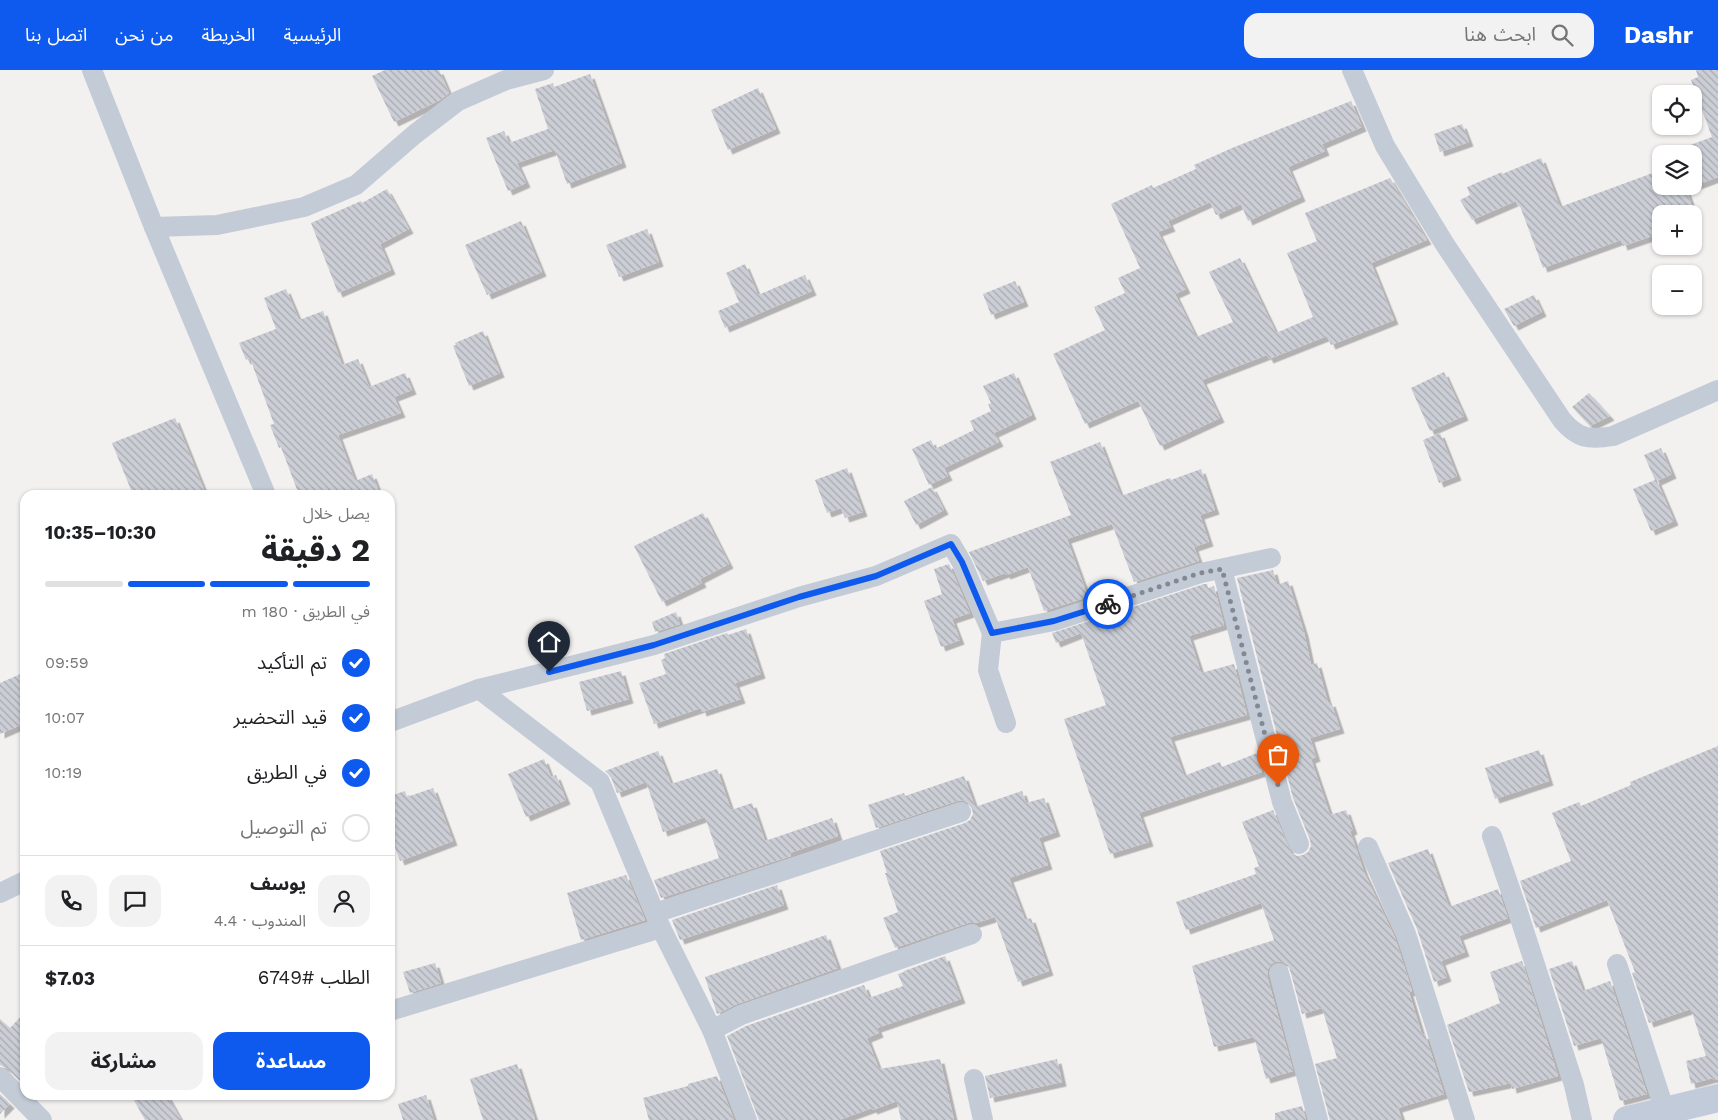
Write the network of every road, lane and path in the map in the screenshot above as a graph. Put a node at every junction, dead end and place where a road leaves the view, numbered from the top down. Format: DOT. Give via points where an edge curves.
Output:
graph roads {
  1 [pos="92,70"];
  2 [pos="544,70"];
  3 [pos="1352,70"];
  4 [pos="154,227"];
  5 [pos="1718,390"];
  6 [pos="264,490"];
  7 [pos="1271,558"];
  8 [pos="1222,569"];
  9 [pos="992,633"];
  10 [pos="479,689"];
  11 [pos="395,720"];
  12 [pos="1006,723"];
  13 [pos="961,812"];
  14 [pos="1492,836"];
  15 [pos="1299,844"];
  16 [pos="1368,847"];
  17 [pos="20,883"];
  18 [pos="0,892"];
  19 [pos="658,921"];
  20 [pos="972,934"];
  21 [pos="1617,964"];
  22 [pos="1279,973"];
  23 [pos="395,1009"];
  24 [pos="712,1030"];
  25 [pos="0,1077"];
  26 [pos="974,1079"];
  27 [pos="20,1097"];
  28 [pos="1718,1098"];
  29 [pos="22,1100"];
  30 [pos="1665,1111"];
  31 [pos="42,1120"];
  32 [pos="748,1120"];
  33 [pos="983,1120"];
  34 [pos="1318,1120"];
  35 [pos="1465,1120"];
  36 [pos="1582,1120"];
  37 [pos="1627,1120"];
  1 -- 4 [label="street"];
  2 -- 4 [label="street" via="506,80 458,101 356,185 304,207 217,225"];
  3 -- 5 [label="street" via="1385,146 1444,243 1570,430 1582,437 1613,436"];
  4 -- 6 [label="street"];
  7 -- 8 [label="street"];
  8 -- 9 [label="street" via="1200,573 1054,621"];
  8 -- 15 [label="street" via="1282,802"];
  9 -- 10 [label="street" via="951,544 876,576 799,597 654,645"];
  9 -- 12 [label="street" via="988,670"];
  10 -- 11 [label="street"];
  10 -- 19 [label="street" via="600,782"];
  13 -- 19 [label="street"];
  14 -- 36 [label="street" via="1571,1076"];
  16 -- 35 [label="street" via="1406,934"];
  17 -- 18 [label="street"];
  19 -- 23 [label="street"];
  19 -- 24 [label="street"];
  20 -- 24 [label="street" via="741,1015"];
  21 -- 30 [label="street"];
  22 -- 34 [label="street"];
  24 -- 32 [label="street"];
  25 -- 27 [label="street"];
  26 -- 33 [label="street"];
  28 -- 30 [label="main road"];
  29 -- 31 [label="street"];
  30 -- 37 [label="main road"];
}
